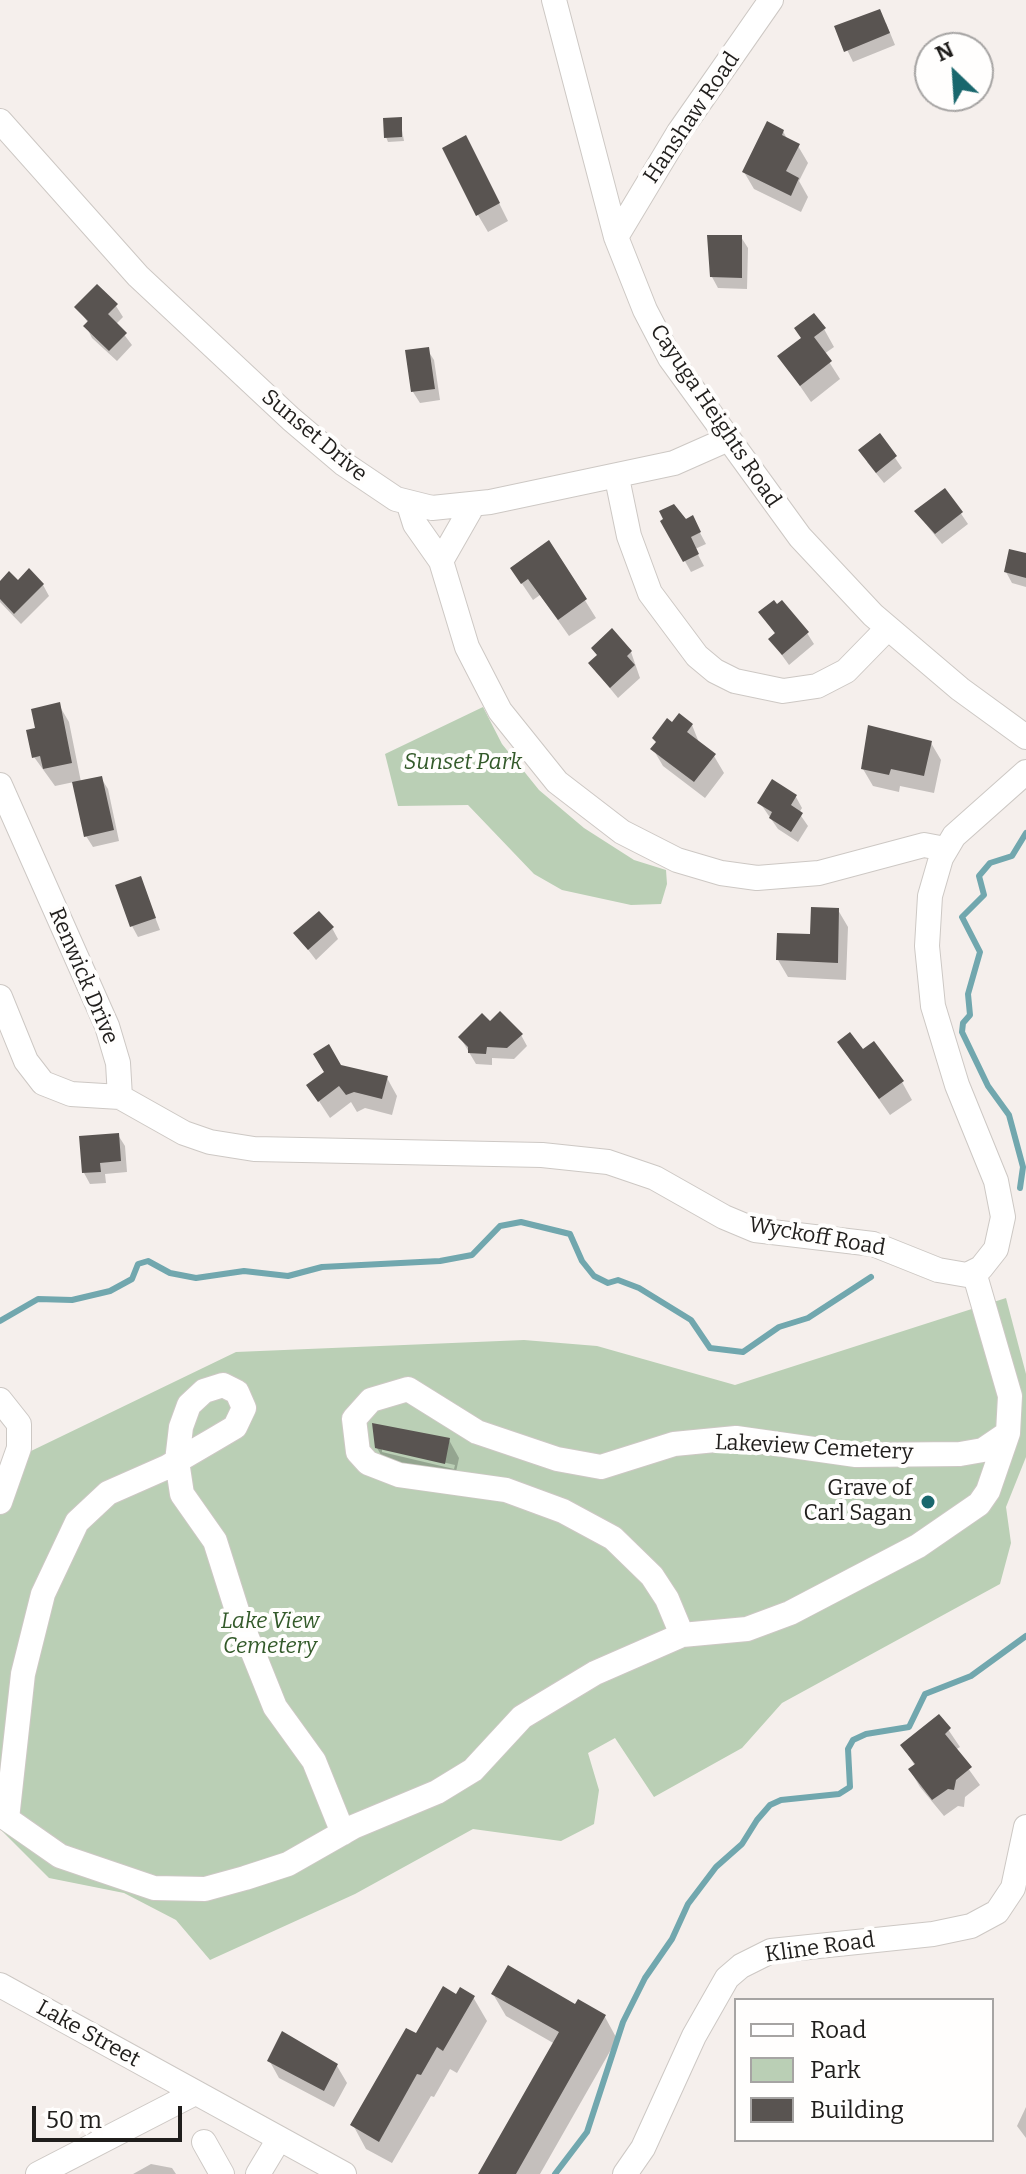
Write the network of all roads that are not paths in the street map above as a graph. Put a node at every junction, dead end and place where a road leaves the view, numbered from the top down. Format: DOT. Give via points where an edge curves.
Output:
graph roads {
  1 [pos="554,0"];
  2 [pos="771,0"];
  3 [pos="0,121"];
  4 [pos="616,237"];
  5 [pos="726,440"];
  6 [pos="617,478"];
  7 [pos="409,505"];
  8 [pos="473,505"];
  9 [pos="441,561"];
  10 [pos="887,629"];
  11 [pos="1026,737"];
  12 [pos="1026,772"];
  13 [pos="0,785"];
  14 [pos="945,849"];
  15 [pos="0,997"];
  16 [pos="120,1097"];
  17 [pos="974,1272"];
  18 [pos="0,1400"];
  19 [pos="1008,1433"];
  20 [pos="0,1502"];
  21 [pos="682,1635"];
  22 [pos="4,1816"];
  23 [pos="1026,1827"];
  24 [pos="343,1833"];
  25 [pos="0,1985"];
  26 [pos="195,2093"];
  27 [pos="279,2139"];
  28 [pos="204,2142"];
  29 [pos="38,2174"];
  30 [pos="222,2174"];
  31 [pos="258,2174"];
  32 [pos="344,2174"];
  33 [pos="625,2174"];
  1 -- 4 [label="street, Cayuga Heights Road"];
  2 -- 4 [label="street, Hanshaw Road" via="679,132"];
  3 -- 7 [label="street, Sunset Drive" via="112,251 291,419 374,486"];
  4 -- 5 [label="street, Cayuga Heights Road" via="670,358"];
  5 -- 6 [label="street, Sunset Drive" via="688,458"];
  5 -- 10 [label="street, Cayuga Heights Road" via="800,537"];
  6 -- 8 [label="street, Sunset Drive"];
  6 -- 10 [label="street" via="629,536 650,593 697,656 715,671 783,691 817,686 846,671"];
  7 -- 8 [label="street, Sunset Drive"];
  7 -- 9 [label="street" via="415,524"];
  8 -- 9 [label="street"];
  9 -- 14 [label="street" via="467,647 506,720 572,796 622,832 677,860 757,878 819,873 924,845"];
  10 -- 11 [label="street, Cayuga Heights Road"];
  12 -- 14 [label="street" via="967,822"];
  13 -- 16 [label="street, Renwick Drive" via="107,1026 118,1063"];
  14 -- 17 [label="street" via="927,921 933,1006 957,1085 996,1181 1003,1217 996,1249"];
  15 -- 16 [label="street" via="26,1061 43,1083 71,1094"];
  16 -- 17 [label="street, Wyckoff Road" via="184,1133 254,1149 542,1155 608,1162 655,1178 755,1230 873,1244 950,1274"];
  17 -- 19 [label="street" via="1010,1396"];
  18 -- 20 [label="street" via="19,1424 19,1448"];
  19 -- 21 [label="street" via="979,1504 918,1546 790,1613 747,1629"];
  19 -- 21 [label="street, Lakeview Cemetery" via="983,1450 960,1454 856,1455 736,1438 674,1444 601,1467 557,1459 477,1432 408,1389 371,1400 354,1419 358,1452 368,1463 399,1475 506,1490 563,1511 613,1538 652,1576"];
  21 -- 24 [label="street" via="595,1673 522,1717 473,1770 437,1792"];
  22 -- 24 [label="street" via="60,1856 154,1888 205,1889 245,1878 288,1864"];
  22 -- 24 [label="street" via="23,1674 43,1594 77,1522 108,1493 177,1461 182,1494 215,1541 275,1707 314,1761"];
  23 -- 33 [label="street, Kline Road" via="1013,1888 997,1912 971,1926 771,1951 734,1972 716,1994 659,2117"];
  25 -- 26 [label="street, Lake Street"];
  26 -- 27 [label="street, Lake Street"];
  26 -- 29 [label="street"];
  27 -- 31 [label="street"];
  27 -- 32 [label="street, Lake Street"];
  28 -- 30 [label="street"];
}
